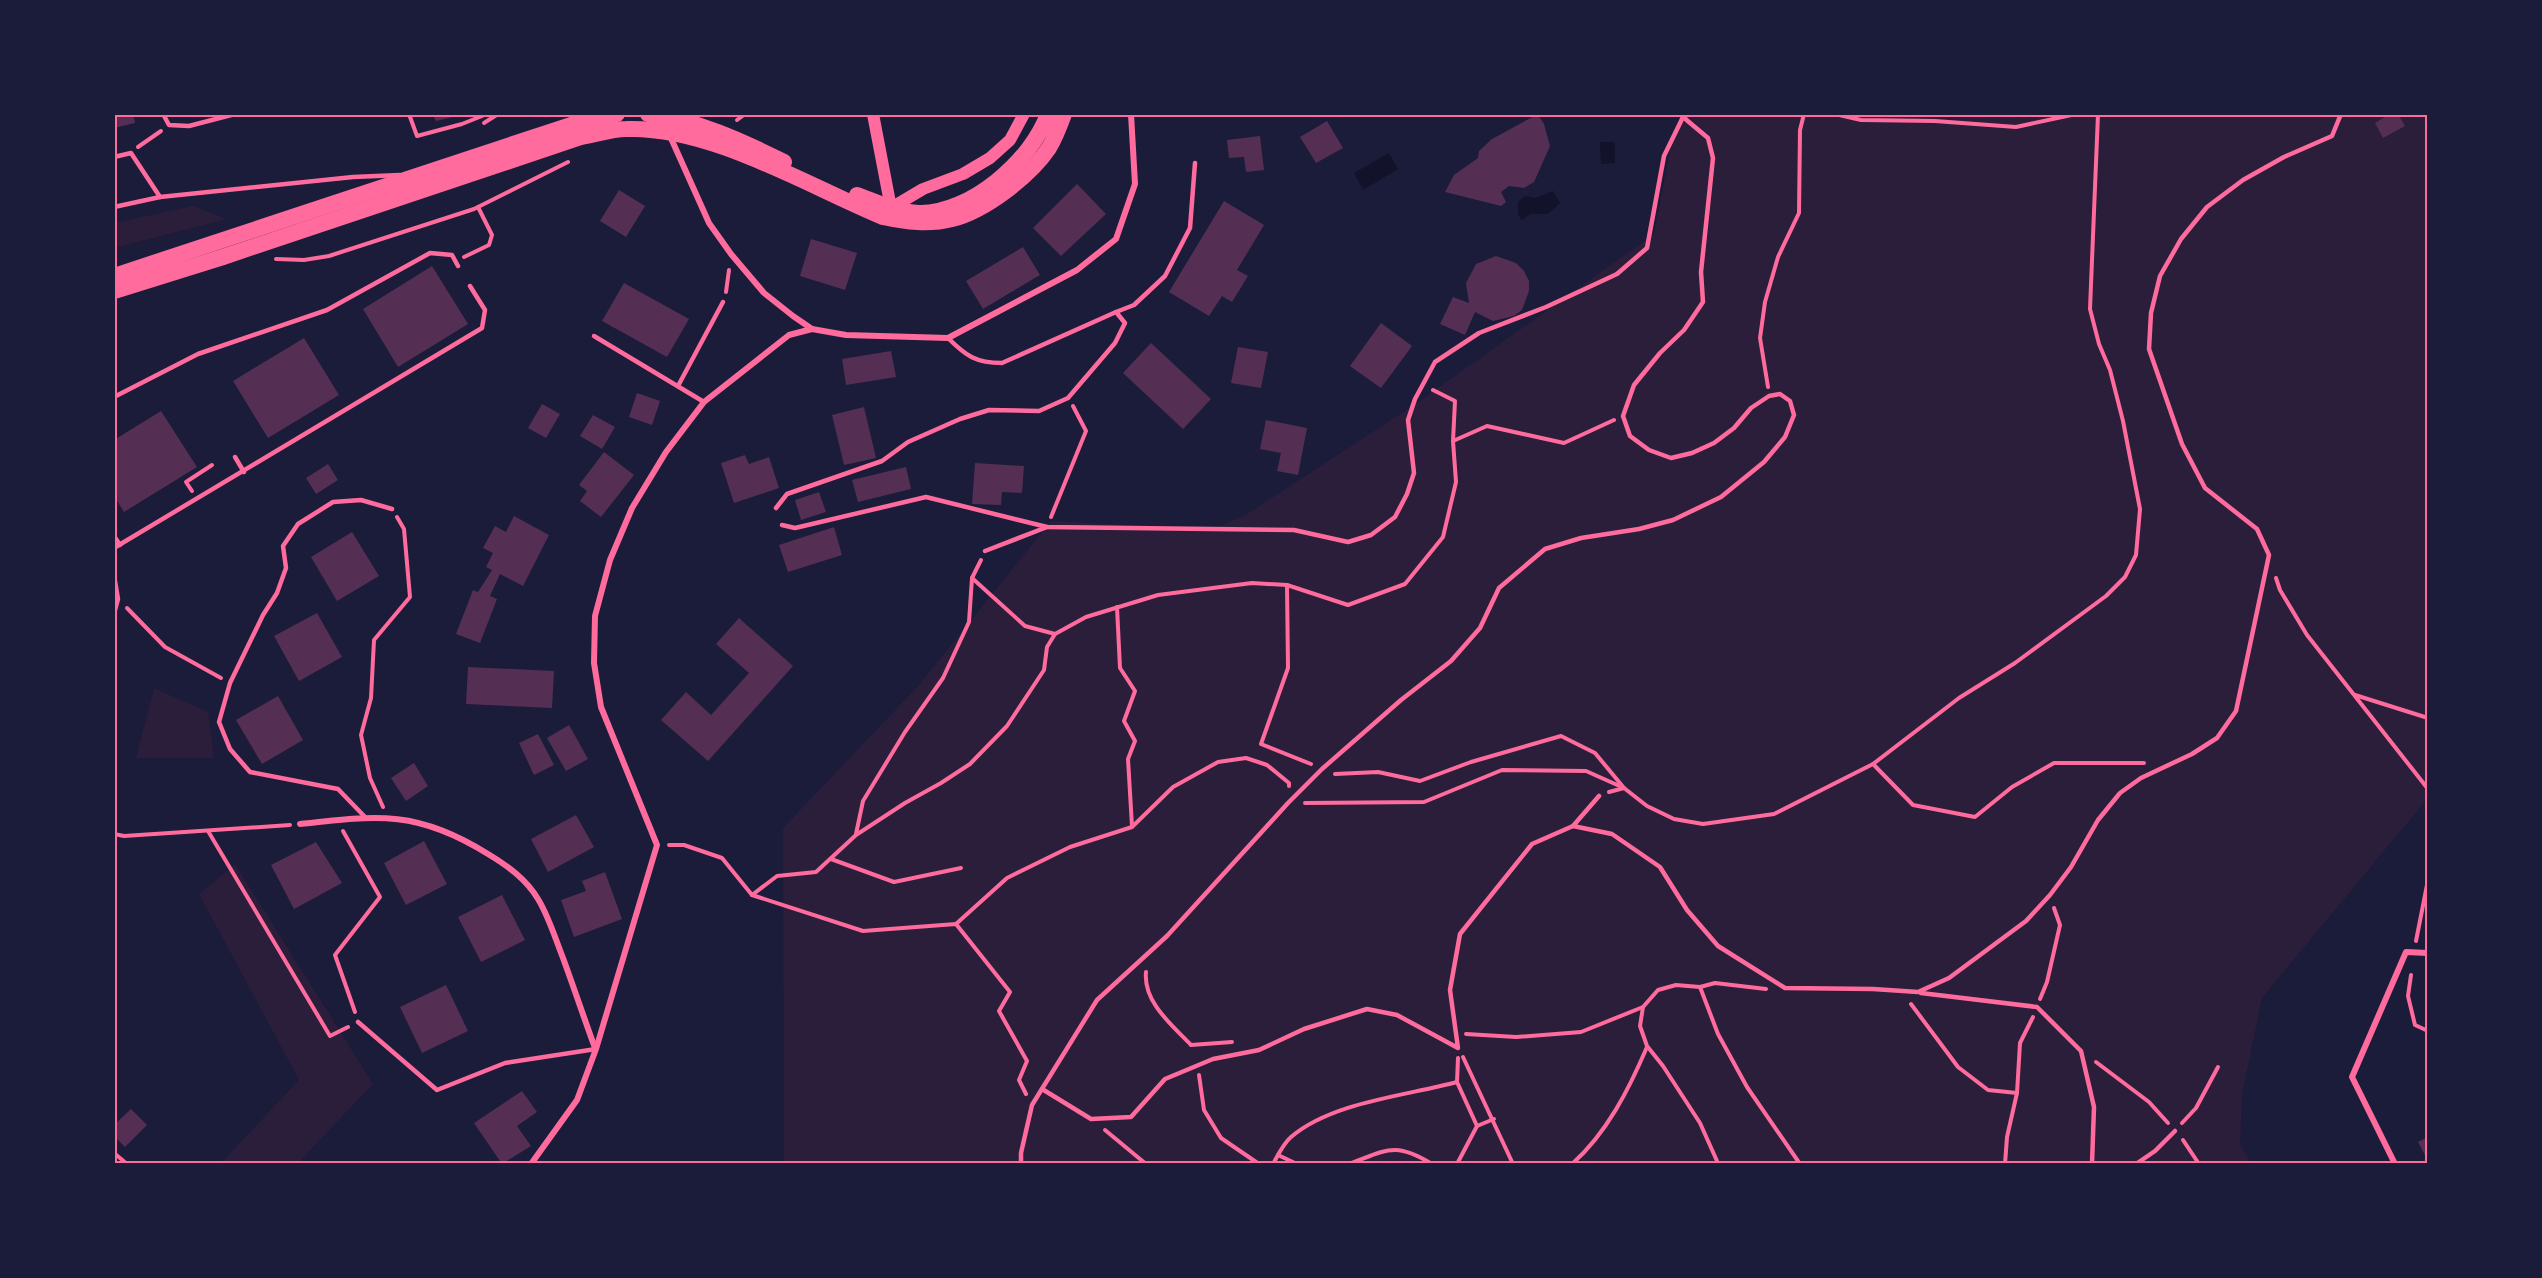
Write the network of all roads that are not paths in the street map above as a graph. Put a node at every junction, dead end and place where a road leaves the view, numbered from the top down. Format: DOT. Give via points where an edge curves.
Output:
graph roads {
  1 [pos="164,114"];
  2 [pos="235,114"];
  3 [pos="612,114"];
  4 [pos="648,114"];
  5 [pos="873,114"];
  6 [pos="1024,114"];
  7 [pos="1048,114"];
  8 [pos="1064,114"];
  9 [pos="1131,114"];
  10 [pos="1689,114"];
  11 [pos="2341,114"];
  12 [pos="1683,117"];
  13 [pos="669,133"];
  14 [pos="114,157"];
  15 [pos="1195,163"];
  16 [pos="423,174"];
  17 [pos="160,196"];
  18 [pos="114,207"];
  19 [pos="891,208"];
  20 [pos="457,264"];
  21 [pos="114,276"];
  22 [pos="470,286"];
  23 [pos="114,291"];
  24 [pos="723,302"];
  25 [pos="1116,312"];
  26 [pos="812,329"];
  27 [pos="594,336"];
  28 [pos="948,338"];
  29 [pos="678,386"];
  30 [pos="114,396"];
  31 [pos="704,402"];
  32 [pos="235,458"];
  33 [pos="244,472"];
  34 [pos="776,508"];
  35 [pos="392,509"];
  36 [pos="782,525"];
  37 [pos="1047,527"];
  38 [pos="114,536"];
  39 [pos="120,545"];
  40 [pos="114,548"];
  41 [pos="985,551"];
  42 [pos="114,575"];
  43 [pos="114,614"];
  44 [pos="1599,796"];
  45 [pos="365,817"];
  46 [pos="300,824"];
  47 [pos="1573,826"];
  48 [pos="2428,953"];
  49 [pos="1918,992"];
  50 [pos="358,1022"];
  51 [pos="596,1049"];
  52 [pos="1042,1089"];
  53 [pos="2175,1131"];
  54 [pos="531,1164"];
  55 [pos="1022,1164"];
  56 [pos="2092,1164"];
  57 [pos="2136,1164"];
  58 [pos="2395,1164"];
  1 -- 2 [label="lane" via="169,125 189,126"];
  3 -- 16 [label="highway"];
  4 -- 19 [label="highway" via="705,127"];
  5 -- 19 [label="main road"];
  6 -- 19 [label="main road" via="1010,140 990,158"];
  7 -- 19 [label="highway" via="1030,148 988,187 934,212"];
  8 -- 13 [label="highway" via="1049,148 1000,195 953,219 931,222 883,217 706,141"];
  9 -- 28 [label="street" via="1135,184 1116,239 1077,270"];
  10 -- 12 [label="lane"];
  11 -- 49 [label="lane" via="2332,136 2243,180 2207,207 2181,239 2160,276 2151,313 2148,349 2182,444 2205,488 2257,529 2270,555 2236,711 2217,738 2120,793 2098,820 2050,896 2026,921 1949,978"];
  12 -- 37 [label="lane" via="1665,156 1647,248 1617,274 1479,333 1435,362 1408,420 1414,473 1407,494 1395,517 1371,535 1348,542 1294,530"];
  12 -- 52 [label="lane" via="1708,138 1713,158 1701,272 1703,302 1684,330 1635,385 1623,416 1630,436 1649,450 1671,458 1714,443 1751,408 1780,394 1790,401 1794,415 1785,437 1764,462 1721,497 1673,520 1545,549 1499,588 1480,628 1451,661 1322,769 1167,936 1096,1000"];
  13 -- 23 [label="highway" via="625,129 581,137"];
  13 -- 26 [label="street" via="709,223 731,254 764,293"];
  14 -- 17 [label="lane" via="131,153"];
  15 -- 25 [label="lane" via="1190,228 1165,276 1134,305"];
  16 -- 17 [label="lane"];
  16 -- 21 [label="highway"];
  17 -- 18 [label="lane"];
  20 -- 30 [label="lane" via="452,255 430,253 327,310 198,354"];
  22 -- 33 [label="lane" via="485,310 482,328"];
  24 -- 29 [label="lane"];
  25 -- 28 [label="lane" via="1002,363 982,363"];
  25 -- 34 [label="lane" via="1125,323 1115,343 1068,398 1039,411 989,410 960,419 908,442 882,461 787,494"];
  26 -- 28 [label="street" via="846,335"];
  26 -- 31 [label="street" via="789,335"];
  27 -- 29 [label="lane"];
  29 -- 31 [label="lane"];
  31 -- 51 [label="street" via="666,452 632,508 610,560 596,616 594,663 601,707 657,845"];
  32 -- 33 [label="lane"];
  33 -- 39 [label="lane"];
  35 -- 45 [label="lane" via="362,500 333,502 298,524 283,546 285,568 277,593 230,683 219,722 230,749 250,772 338,789"];
  36 -- 37 [label="lane" via="795,528 926,497"];
  37 -- 41 [label="lane"];
  38 -- 39 [label="lane"];
  39 -- 40 [label="lane"];
  42 -- 43 [label="lane" via="118,599"];
  44 -- 47 [label="lane"];
  45 -- 46 [label="street"];
  45 -- 51 [label="street" via="439,827 468,841 522,878 551,926"];
  47 -- 49 [label="lane" via="1612,834 1659,867 1687,910 1718,946 1785,988"];
  47 -- 52 [label="lane" via="1532,844 1460,934 1450,990 1458,1048 1397,1015 1367,1009 1304,1029 1259,1050 1213,1059 1165,1079 1131,1117 1092,1119"];
  48 -- 58 [label="street" via="2406,952 2352,1077"];
  49 -- 56 [label="lane" via="2037,1007 2081,1051 2094,1107"];
  50 -- 51 [label="lane" via="437,1090 505,1063"];
  51 -- 54 [label="street" via="577,1100"];
  52 -- 55 [label="lane" via="1032,1105"];
  53 -- 57 [label="lane"];
}
